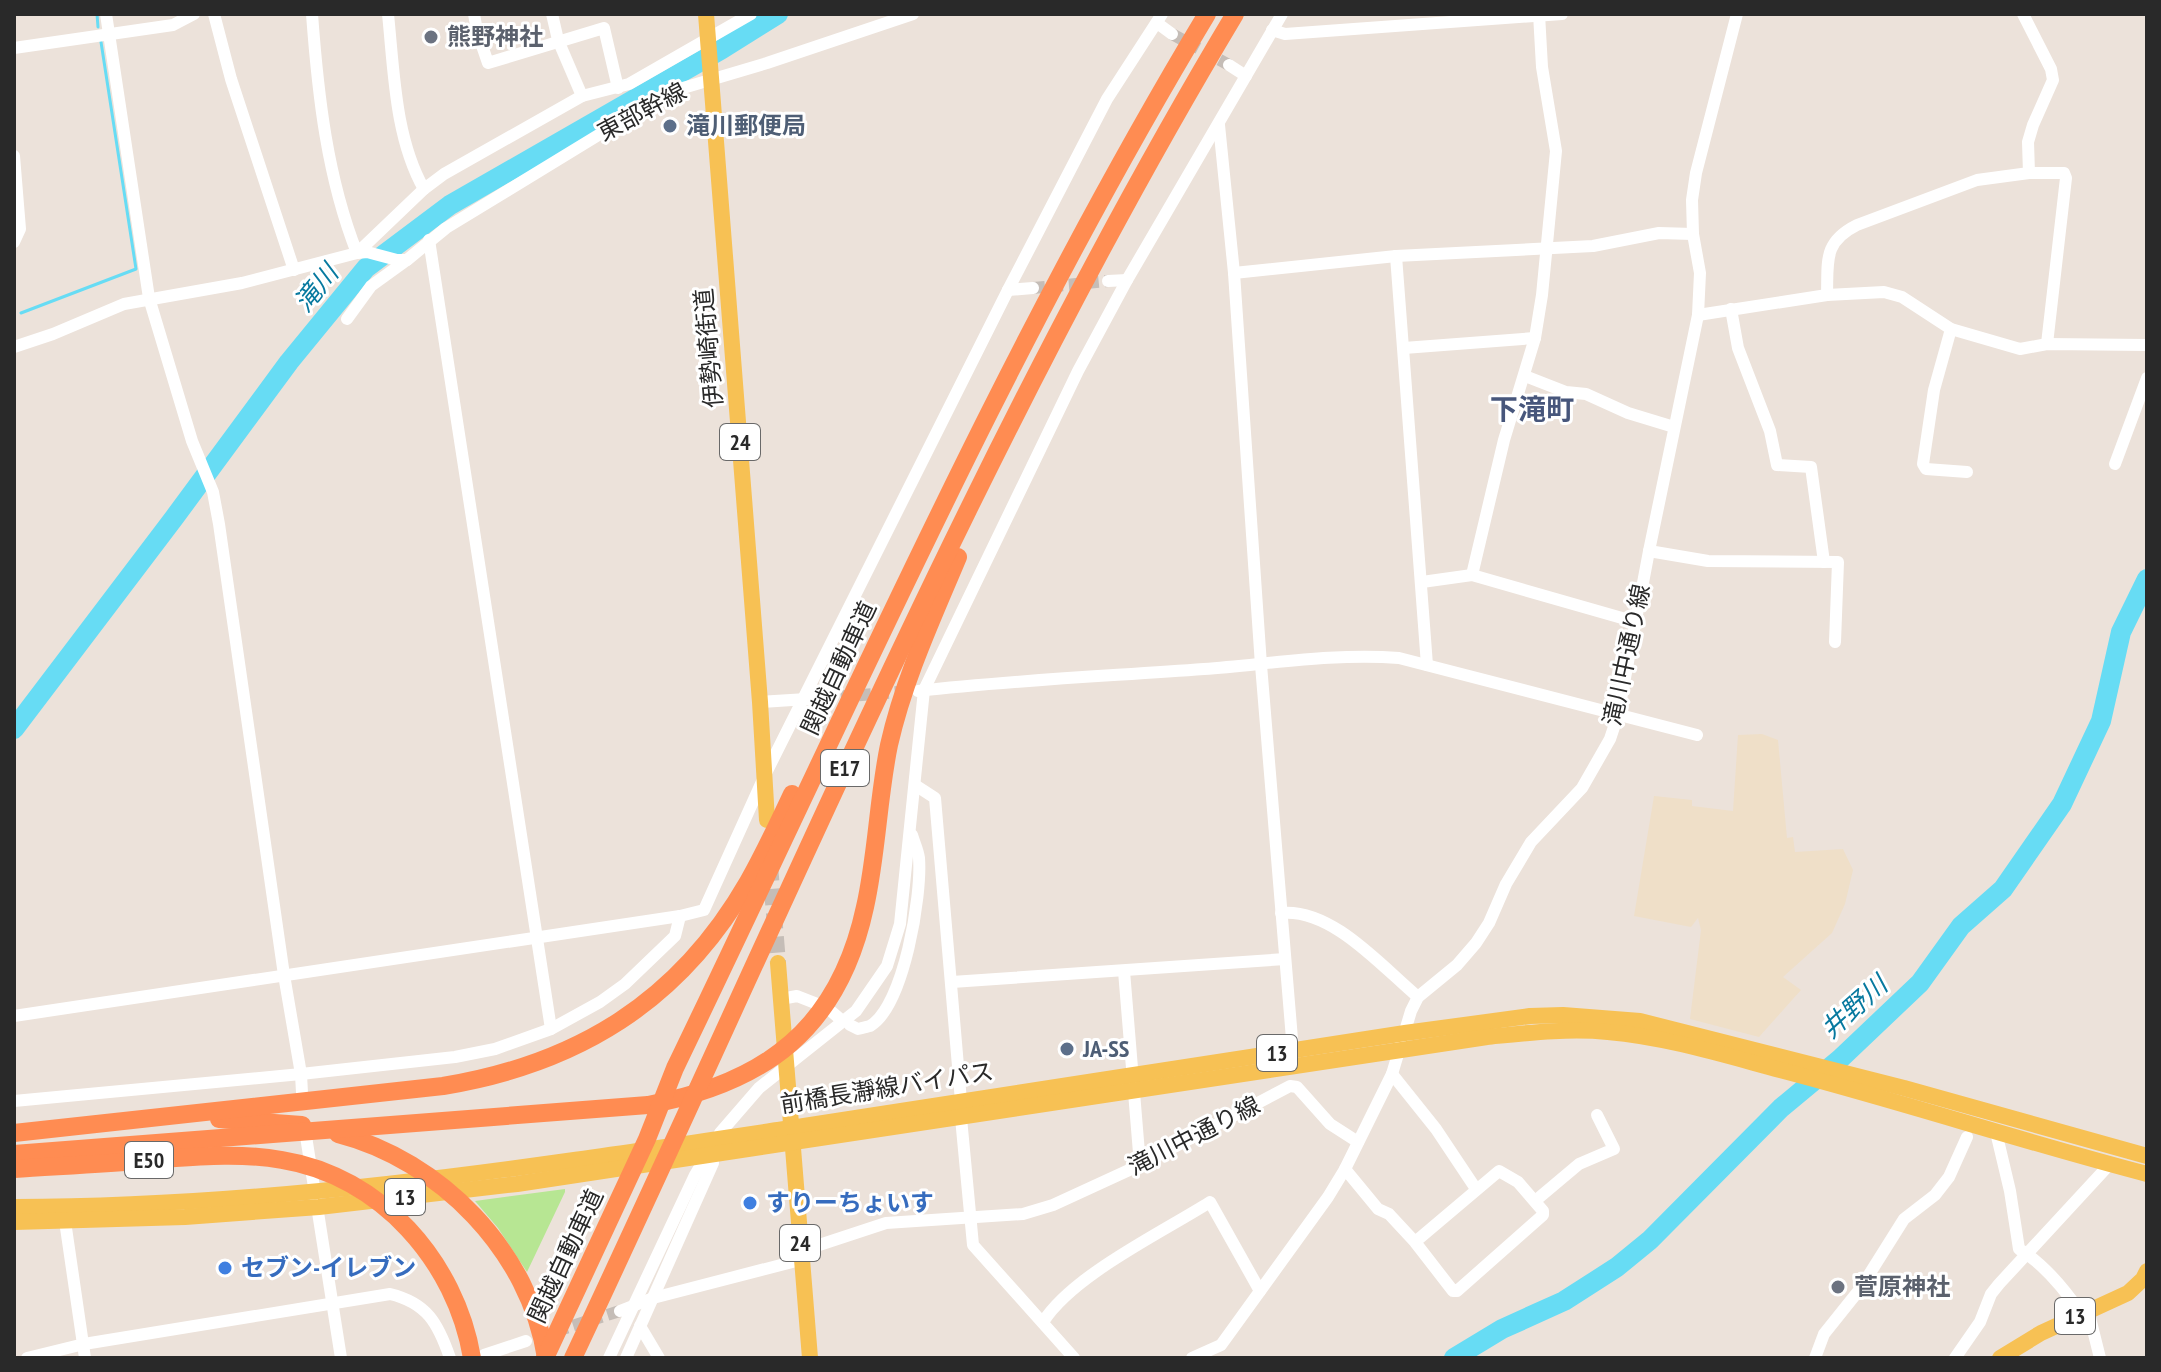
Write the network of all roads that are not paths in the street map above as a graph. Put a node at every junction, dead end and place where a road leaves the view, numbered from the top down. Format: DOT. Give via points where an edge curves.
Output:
graph roads {
  1 [pos="106,14"];
  2 [pos="194,14"];
  3 [pos="214,14"];
  4 [pos="312,14"];
  5 [pos="388,14"];
  6 [pos="474,14"];
  7 [pos="552,14"];
  8 [pos="706,14"];
  9 [pos="751,14"];
  10 [pos="913,14"];
  11 [pos="1207,14"];
  12 [pos="1235,14"];
  13 [pos="1282,14"];
  14 [pos="1562,14"];
  15 [pos="1737,14"];
  16 [pos="2023,14"];
  17 [pos="1539,16"];
  18 [pos="1473,18"];
  19 [pos="1159,19"];
  20 [pos="1272,30"];
  21 [pos="109,33"];
  22 [pos="1172,34"];
  23 [pos="558,40"];
  24 [pos="708,42"];
  25 [pos="14,48"];
  26 [pos="1229,65"];
  27 [pos="710,73"];
  28 [pos="1246,76"];
  29 [pos="618,88"];
  30 [pos="582,96"];
  31 [pos="1219,125"];
  32 [pos="14,156"];
  33 [pos="15,171"];
  34 [pos="2029,173"];
  35 [pos="424,189"];
  36 [pos="1693,234"];
  37 [pos="429,240"];
  38 [pos="14,242"];
  39 [pos="1547,247"];
  40 [pos="357,253"];
  41 [pos="1396,256"];
  42 [pos="402,260"];
  43 [pos="294,270"];
  44 [pos="1234,273"];
  45 [pos="1127,280"];
  46 [pos="1108,281"];
  47 [pos="1033,288"];
  48 [pos="1008,290"];
  49 [pos="1827,295"];
  50 [pos="149,298"];
  51 [pos="1731,309"];
  52 [pos="1698,315"];
  53 [pos="347,319"];
  54 [pos="1951,329"];
  55 [pos="1535,338"];
  56 [pos="2047,344"];
  57 [pos="2147,345"];
  58 [pos="14,347"];
  59 [pos="1404,348"];
  60 [pos="1525,376"];
  61 [pos="2147,378"];
  62 [pos="1022,403"];
  63 [pos="1674,427"];
  64 [pos="2115,464"];
  65 [pos="1967,472"];
  66 [pos="1649,551"];
  67 [pos="1824,562"];
  68 [pos="1472,575"];
  69 [pos="1422,582"];
  70 [pos="1636,622"];
  71 [pos="878,638"];
  72 [pos="1835,642"];
  73 [pos="1261,665"];
  74 [pos="1427,665"];
  75 [pos="921,691"];
  76 [pos="823,698"];
  77 [pos="804,700"];
  78 [pos="760,702"];
  79 [pos="1618,715"];
  80 [pos="1697,735"];
  81 [pos="765,775"];
  82 [pos="915,785"];
  83 [pos="767,820"];
  84 [pos="911,832"];
  85 [pos="1281,913"];
  86 [pos="680,916"];
  87 [pos="535,938"];
  88 [pos="1285,959"];
  89 [pos="778,963"];
  90 [pos="1124,971"];
  91 [pos="284,975"];
  92 [pos="952,982"];
  93 [pos="1418,997"];
  94 [pos="781,999"];
  95 [pos="835,1014"];
  96 [pos="14,1016"];
  97 [pos="551,1029"];
  98 [pos="1405,1033"];
  99 [pos="1399,1050"];
  100 [pos="1293,1051"];
  101 [pos="1756,1056"];
  102 [pos="301,1074"];
  103 [pos="1392,1074"];
  104 [pos="1133,1083"];
  105 [pos="302,1093"];
  106 [pos="1898,1094"];
  107 [pos="14,1101"];
  108 [pos="961,1110"];
  109 [pos="1597,1115"];
  110 [pos="117,1122"];
  111 [pos="305,1130"];
  112 [pos="1996,1132"];
  113 [pos="14,1133"];
  114 [pos="793,1136"];
  115 [pos="1967,1137"];
  116 [pos="1358,1142"];
  117 [pos="14,1154"];
  118 [pos="2147,1156"];
  119 [pos="713,1163"];
  120 [pos="1140,1165"];
  121 [pos="2109,1165"];
  122 [pos="14,1169"];
  123 [pos="1345,1169"];
  124 [pos="2147,1174"];
  125 [pos="1476,1189"];
  126 [pos="317,1199"];
  127 [pos="1535,1201"];
  128 [pos="14,1207"];
  129 [pos="971,1216"];
  130 [pos="65,1221"];
  131 [pos="14,1222"];
  132 [pos="1415,1242"];
  133 [pos="2027,1254"];
  134 [pos="801,1256"];
  135 [pos="2147,1271"];
  136 [pos="1260,1291"];
  137 [pos="653,1298"];
  138 [pos="333,1304"];
  139 [pos="2084,1312"];
  140 [pos="622,1318"];
  141 [pos="1043,1322"];
  142 [pos="640,1326"];
  143 [pos="526,1341"];
  144 [pos="84,1344"];
  145 [pos="1221,1345"];
  146 [pos="478,1356"];
  147 [pos="27,1358"];
  148 [pos="85,1358"];
  149 [pos="341,1358"];
  150 [pos="450,1358"];
  151 [pos="546,1358"];
  152 [pos="573,1358"];
  153 [pos="609,1358"];
  154 [pos="626,1358"];
  155 [pos="659,1358"];
  156 [pos="810,1358"];
  157 [pos="1074,1358"];
  158 [pos="1192,1358"];
  159 [pos="1213,1358"];
  160 [pos="1815,1358"];
  161 [pos="1955,1358"];
  162 [pos="2000,1358"];
  163 [pos="2100,1358"];
  1 -- 21 [label="street"];
  2 -- 21 [label="street" via="173,25"];
  3 -- 43 [label="street"];
  4 -- 40 [label="street" via="324,124 341,213"];
  5 -- 35 [label="street" via="399,110 414,172"];
  6 -- 23 [label="street" via="488,63"];
  7 -- 23 [label="street"];
  8 -- 24 [label="main road, 24"];
  9 -- 24 [label="street"];
  10 -- 27 [label="street, 東部幹線"];
  11 -- 71 [label="highway, 関越自動車道 / E17" via="1090,220"];
  12 -- 62 [label="highway, 関越自動車道 / E17" via="1117,218"];
  13 -- 20 [label="street"];
  14 -- 17 [label="street"];
  15 -- 36 [label="street, 滝川中通り線" via="1696,173"];
  16 -- 34 [label="street" via="2053,80 2028,142"];
  17 -- 18 [label="street"];
  17 -- 39 [label="street" via="1556,151"];
  18 -- 20 [label="street" via="1285,34"];
  19 -- 22 [label="street"];
  19 -- 48 [label="street" via="1107,99"];
  20 -- 28 [label="street"];
  21 -- 25 [label="street"];
  21 -- 50 [label="street"];
  23 -- 29 [label="street" via="604,28"];
  23 -- 30 [label="street"];
  24 -- 27 [label="main road, 24"];
  24 -- 29 [label="street"];
  26 -- 28 [label="street"];
  27 -- 37 [label="street, 東部幹線" via="651,102"];
  27 -- 78 [label="main road, 伊勢崎街道 / 24"];
  28 -- 31 [label="street"];
  29 -- 30 [label="street"];
  30 -- 35 [label="street"];
  31 -- 44 [label="street"];
  31 -- 45 [label="street"];
  32 -- 33 [label="street"];
  33 -- 38 [label="street" via="20,229"];
  34 -- 49 [label="street" via="1977,180 1843,232 1828,257"];
  34 -- 56 [label="street" via="2064,173 2066,178"];
  35 -- 40 [label="street"];
  36 -- 39 [label="street" via="1659,233 1593,246"];
  36 -- 52 [label="street, 滝川中通り線" via="1700,273"];
  37 -- 42 [label="street, 東部幹線"];
  37 -- 87 [label="street"];
  39 -- 41 [label="street"];
  39 -- 55 [label="street"];
  40 -- 42 [label="street"];
  40 -- 43 [label="street"];
  41 -- 44 [label="street"];
  41 -- 59 [label="street"];
  42 -- 53 [label="street, 東部幹線" via="371,286"];
  43 -- 50 [label="street"];
  44 -- 73 [label="street"];
  45 -- 46 [label="street"];
  45 -- 75 [label="street"];
  47 -- 48 [label="street"];
  48 -- 77 [label="street"];
  49 -- 51 [label="street"];
  49 -- 54 [label="street" via="1886,292"];
  50 -- 58 [label="street"];
  50 -- 91 [label="street" via="219,524"];
  51 -- 52 [label="street"];
  51 -- 67 [label="street" via="1738,348 1770,431 1777,465 1811,467"];
  52 -- 63 [label="street, 滝川中通り線"];
  54 -- 56 [label="street" via="2020,349"];
  54 -- 65 [label="street" via="1934,390 1923,464 1926,469"];
  55 -- 59 [label="street"];
  55 -- 60 [label="street"];
  56 -- 57 [label="street"];
  59 -- 69 [label="street"];
  60 -- 63 [label="street"];
  60 -- 68 [label="street"];
  61 -- 64 [label="street"];
  62 -- 95 [label="highway" via="897,710 866,906"];
  62 -- 152 [label="highway, 関越自動車道 / E17" via="899,651"];
  63 -- 66 [label="street, 滝川中通り線"];
  66 -- 67 [label="street" via="1708,561"];
  66 -- 70 [label="street, 滝川中通り線"];
  67 -- 72 [label="street" via="1838,562"];
  68 -- 69 [label="street"];
  68 -- 70 [label="street"];
  69 -- 74 [label="street"];
  70 -- 79 [label="street, 滝川中通り線"];
  71 -- 110 [label="highway" via="839,693 768,843 726,917 669,983 601,1033 550,1059 472,1082"];
  71 -- 151 [label="highway, 関越自動車道 / E17" via="675,1068"];
  73 -- 74 [label="street" via="1365,655"];
  73 -- 75 [label="street"];
  73 -- 85 [label="street"];
  74 -- 79 [label="street"];
  75 -- 82 [label="street"];
  76 -- 77 [label="street"];
  77 -- 78 [label="street"];
  77 -- 81 [label="street"];
  78 -- 81 [label="main road, 伊勢崎街道 / 24"];
  79 -- 80 [label="street"];
  79 -- 93 [label="street, 滝川中通り線" via="1582,788 1531,842 1476,943"];
  81 -- 83 [label="main road, 伊勢崎街道 / 24"];
  81 -- 86 [label="street" via="704,910"];
  82 -- 84 [label="street"];
  82 -- 92 [label="street" via="935,798"];
  84 -- 95 [label="street" via="895,948 869,996"];
  84 -- 95 [label="street" via="919,855 919,881 891,1002 870,1026 858,1029"];
  85 -- 88 [label="street"];
  85 -- 93 [label="street" via="1315,916 1334,927"];
  86 -- 87 [label="street"];
  86 -- 97 [label="street" via="675,936 625,984"];
  87 -- 91 [label="street"];
  87 -- 97 [label="street"];
  88 -- 90 [label="street"];
  88 -- 100 [label="street"];
  89 -- 94 [label="main road, 24"];
  90 -- 92 [label="street"];
  90 -- 104 [label="street"];
  91 -- 96 [label="street"];
  91 -- 102 [label="street"];
  92 -- 108 [label="street"];
  93 -- 98 [label="street"];
  94 -- 95 [label="street" via="797,996"];
  94 -- 114 [label="main road, 24"];
  95 -- 117 [label="highway, E50" via="802,1032 761,1066 718,1088 678,1099 599,1110"];
  95 -- 140 [label="street" via="743,1103 720,1133"];
  97 -- 102 [label="street" via="455,1057"];
  98 -- 99 [label="street"];
  98 -- 100 [label="main road, 前橋長瀞線バイパス / 13"];
  98 -- 101 [label="main road, 前橋長瀞線バイパス / 13" via="1578,1015 1640,1021"];
  99 -- 101 [label="main road, 前橋長瀞線バイパス / 13" via="1531,1033 1605,1032"];
  99 -- 103 [label="street"];
  99 -- 104 [label="main road, 前橋長瀞線バイパス / 13"];
  100 -- 104 [label="main road, 前橋長瀞線バイパス / 13"];
  101 -- 106 [label="main road, 13"];
  102 -- 105 [label="street"];
  102 -- 107 [label="street"];
  103 -- 116 [label="street"];
  103 -- 125 [label="street"];
  104 -- 108 [label="main road, 前橋長瀞線バイパス / 13"];
  104 -- 120 [label="street"];
  106 -- 112 [label="main road, 13"];
  106 -- 118 [label="main road, 13"];
  108 -- 114 [label="main road, 前橋長瀞線バイパス / 13"];
  108 -- 129 [label="street"];
  109 -- 127 [label="street" via="1614,1149 1579,1164"];
  110 -- 113 [label="highway, E50"];
  110 -- 151 [label="highway" via="279,1122 350,1137 401,1159 451,1194 491,1236 527,1298"];
  111 -- 126 [label="street"];
  112 -- 121 [label="main road, 13"];
  112 -- 133 [label="street" via="2019,1249"];
  114 -- 126 [label="main road, 前橋長瀞線バイパス / 13"];
  114 -- 134 [label="main road, 24"];
  115 -- 160 [label="street" via="1949,1177 1904,1219 1824,1334"];
  116 -- 120 [label="street, 滝川中通り線" via="1290,1086"];
  116 -- 123 [label="street"];
  119 -- 137 [label="street"];
  120 -- 129 [label="street, 滝川中通り線" via="1053,1205 1023,1214"];
  121 -- 124 [label="main road, 13"];
  121 -- 133 [label="street"];
  122 -- 146 [label="highway, E50" via="214,1156 284,1160 321,1170 396,1216 424,1245 448,1284"];
  123 -- 132 [label="street"];
  123 -- 136 [label="street"];
  125 -- 127 [label="street" via="1499,1171"];
  125 -- 132 [label="street"];
  126 -- 128 [label="main road, 前橋長瀞線バイパス / 13"];
  126 -- 130 [label="main road, 前橋長瀞線バイパス / 13" via="185,1217"];
  126 -- 138 [label="street"];
  127 -- 132 [label="street" via="1543,1215 1457,1291"];
  129 -- 134 [label="street, 滝川中通り線" via="886,1223"];
  129 -- 141 [label="street" via="973,1245"];
  130 -- 131 [label="main road, 前橋長瀞線バイパス / 13"];
  130 -- 144 [label="street"];
  133 -- 139 [label="street"];
  133 -- 161 [label="street" via="1991,1294 1980,1322"];
  134 -- 137 [label="street, 滝川中通り線"];
  134 -- 156 [label="main road, 24"];
  135 -- 139 [label="main road, 13" via="2128,1293"];
  136 -- 141 [label="street" via="1210,1202 1055,1303"];
  136 -- 145 [label="street"];
  137 -- 140 [label="street, 滝川中通り線"];
  137 -- 142 [label="street"];
  138 -- 144 [label="street"];
  138 -- 149 [label="street"];
  138 -- 150 [label="street" via="390,1294 410,1299 427,1312"];
  139 -- 162 [label="main road, 13"];
  139 -- 163 [label="street"];
  140 -- 153 [label="street"];
  141 -- 157 [label="street"];
  142 -- 154 [label="street"];
  142 -- 155 [label="street"];
  143 -- 146 [label="street"];
  144 -- 147 [label="street"];
  144 -- 148 [label="street"];
  145 -- 158 [label="street"];
  145 -- 159 [label="street"];
}
